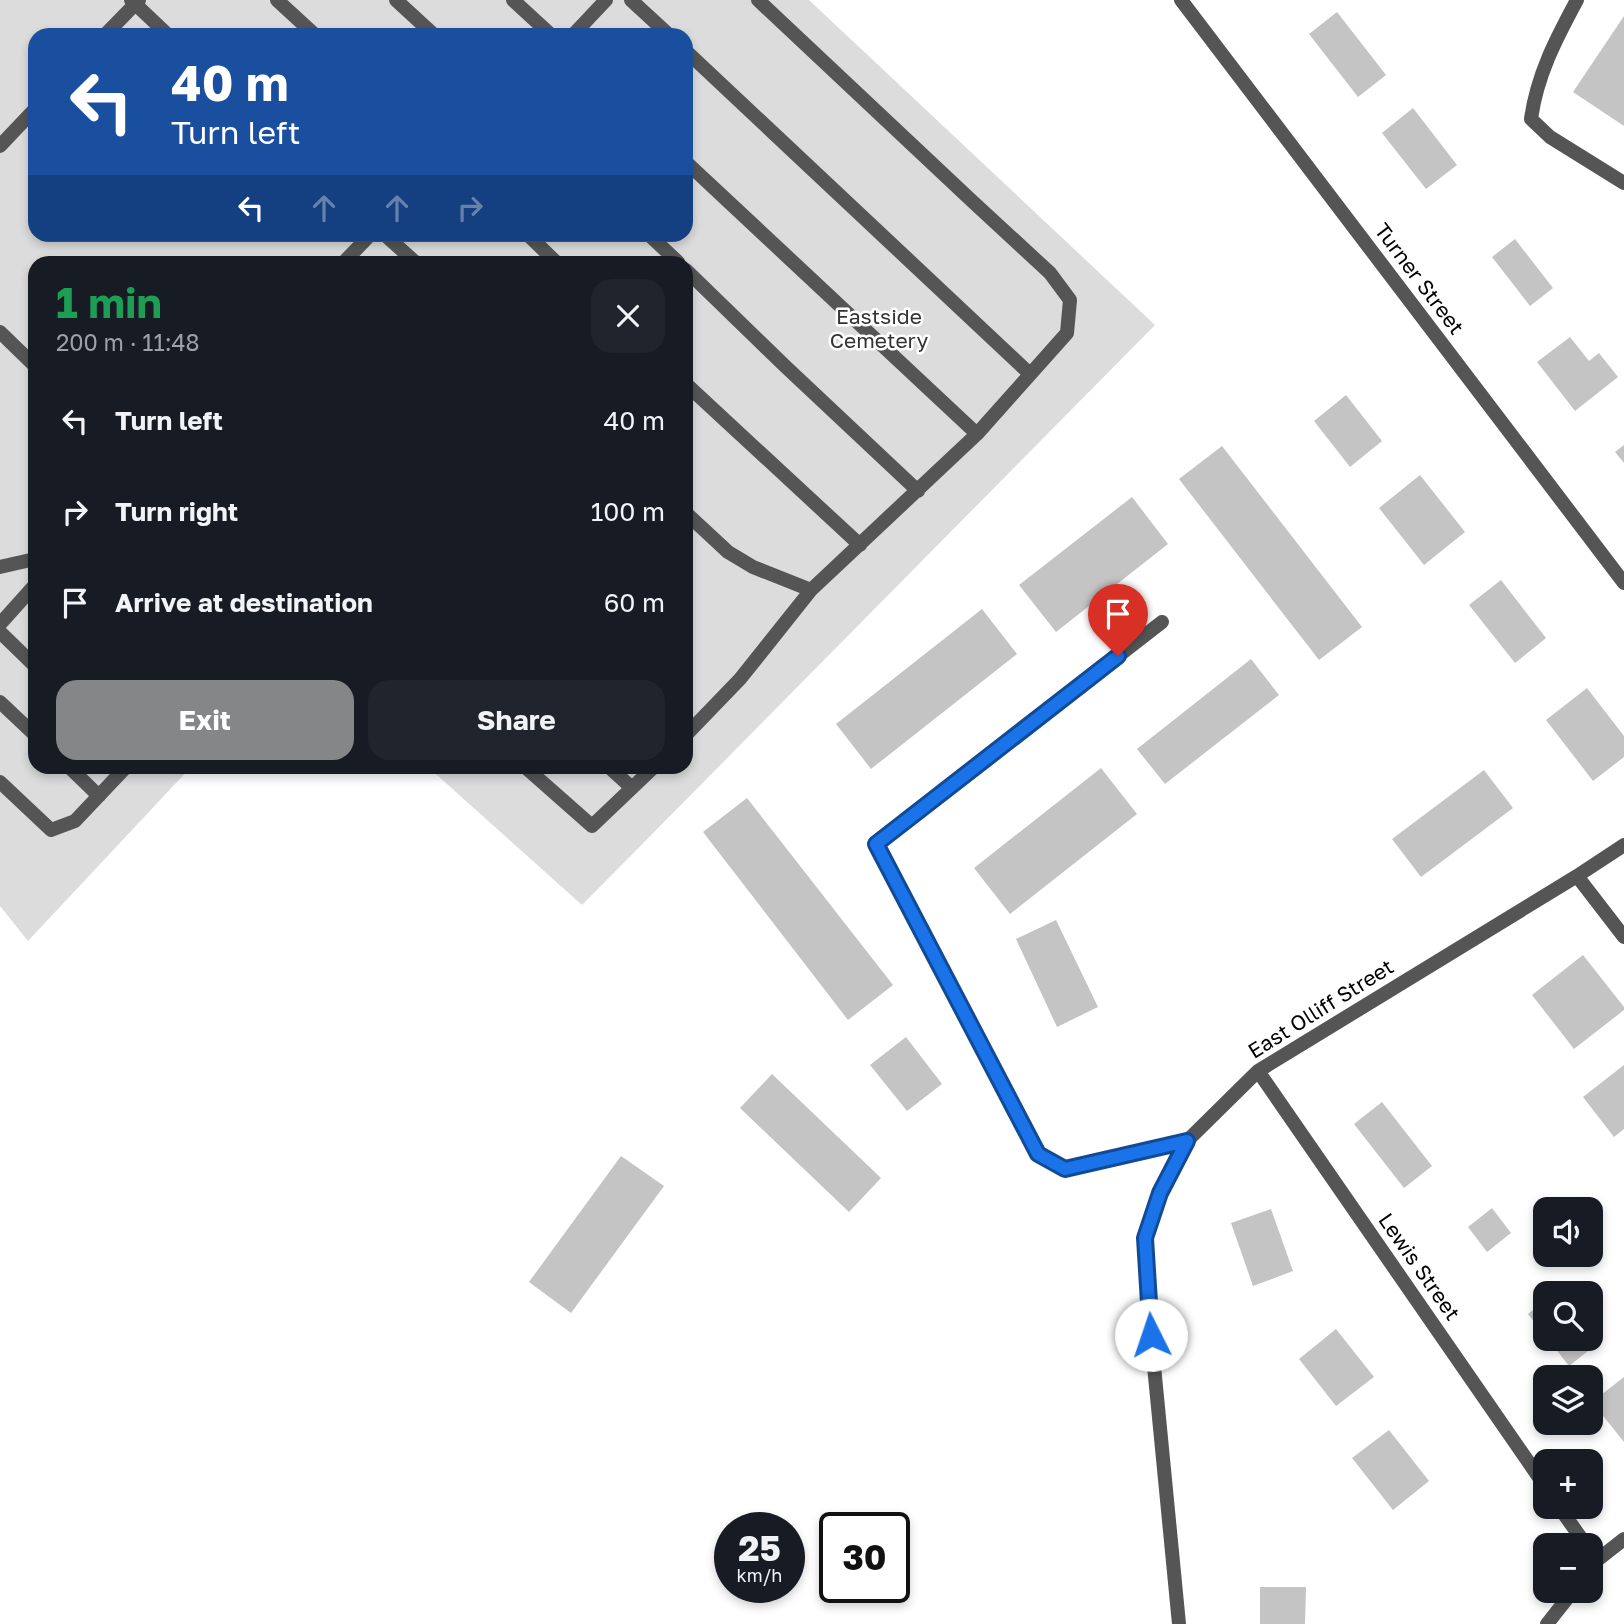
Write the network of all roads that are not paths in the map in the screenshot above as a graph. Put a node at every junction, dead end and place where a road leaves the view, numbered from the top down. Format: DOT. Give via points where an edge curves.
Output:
graph roads {
  1 [pos="277,0"];
  2 [pos="396,0"];
  3 [pos="513,0"];
  4 [pos="607,0"];
  5 [pos="631,0"];
  6 [pos="758,0"];
  7 [pos="1181,0"];
  8 [pos="1577,0"];
  9 [pos="135,1"];
  10 [pos="111,28"];
  11 [pos="161,28"];
  12 [pos="307,28"];
  13 [pos="426,28"];
  14 [pos="543,28"];
  15 [pos="580,28"];
  16 [pos="661,28"];
  17 [pos="693,58"];
  18 [pos="28,116"];
  19 [pos="0,123"];
  20 [pos="12,133"];
  21 [pos="0,146"];
  22 [pos="693,169"];
  23 [pos="1624,183"];
  24 [pos="363,242"];
  25 [pos="393,242"];
  26 [pos="535,242"];
  27 [pos="657,242"];
  28 [pos="350,256"];
  29 [pos="408,256"];
  30 [pos="550,256"];
  31 [pos="672,256"];
  32 [pos="693,277"];
  33 [pos="0,332"];
  34 [pos="28,359"];
  35 [pos="1030,374"];
  36 [pos="693,390"];
  37 [pos="977,434"];
  38 [pos="918,491"];
  39 [pos="693,520"];
  40 [pos="860,545"];
  41 [pos="28,561"];
  42 [pos="0,568"];
  43 [pos="1624,583"];
  44 [pos="811,590"];
  45 [pos="28,594"];
  46 [pos="1162,622"];
  47 [pos="0,624"];
  48 [pos="0,632"];
  49 [pos="28,659"];
  50 [pos="0,702"];
  51 [pos="28,728"];
  52 [pos="693,728"];
  53 [pos="76,774"];
  54 [pos="120,774"];
  55 [pos="533,774"];
  56 [pos="616,774"];
  57 [pos="647,774"];
  58 [pos="0,782"];
  59 [pos="632,789"];
  60 [pos="99,796"];
  61 [pos="1624,845"];
  62 [pos="1577,876"];
  63 [pos="1624,937"];
  64 [pos="1258,1071"];
  65 [pos="1187,1141"];
  66 [pos="1533,1469"];
  67 [pos="1624,1539"];
  68 [pos="1603,1553"];
  69 [pos="1564,1603"];
  70 [pos="1179,1624"];
  71 [pos="1547,1624"];
  1 -- 12 [label="street"];
  2 -- 13 [label="street"];
  3 -- 14 [label="street"];
  4 -- 15 [label="street"];
  5 -- 16 [label="street"];
  6 -- 35 [label="street" via="1051,272 1070,300 1067,332"];
  7 -- 43 [label="street, Turner Street"];
  8 -- 23 [label="street" via="1553,44 1531,119 1550,137"];
  9 -- 10 [label="street"];
  9 -- 11 [label="street"];
  17 -- 35 [label="street"];
  18 -- 20 [label="street"];
  19 -- 20 [label="street"];
  20 -- 21 [label="street"];
  22 -- 37 [label="street"];
  24 -- 28 [label="street"];
  25 -- 29 [label="street"];
  26 -- 30 [label="street"];
  27 -- 31 [label="street"];
  32 -- 38 [label="street"];
  33 -- 34 [label="street"];
  35 -- 37 [label="street"];
  36 -- 40 [label="street"];
  37 -- 38 [label="street"];
  38 -- 40 [label="street"];
  39 -- 44 [label="street" via="728,552 753,567"];
  40 -- 44 [label="street"];
  41 -- 42 [label="street"];
  44 -- 52 [label="street"];
  45 -- 47 [label="street"];
  46 -- 65 [label="street" via="876,844 1038,1154 1065,1169"];
  48 -- 49 [label="street"];
  50 -- 51 [label="street"];
  53 -- 60 [label="street"];
  54 -- 60 [label="street"];
  55 -- 59 [label="street" via="592,826"];
  56 -- 59 [label="street"];
  57 -- 59 [label="street"];
  58 -- 60 [label="street" via="51,830 75,821"];
  61 -- 62 [label="street, East Olliff Street"];
  62 -- 63 [label="street"];
  62 -- 64 [label="street, East Olliff Street"];
  64 -- 65 [label="street, East Olliff Street"];
  64 -- 66 [label="street, Lewis Street"];
  65 -- 70 [label="street, East Olliff Street" via="1160,1193 1145,1238"];
  67 -- 68 [label="street"];
  69 -- 71 [label="street"];
}
